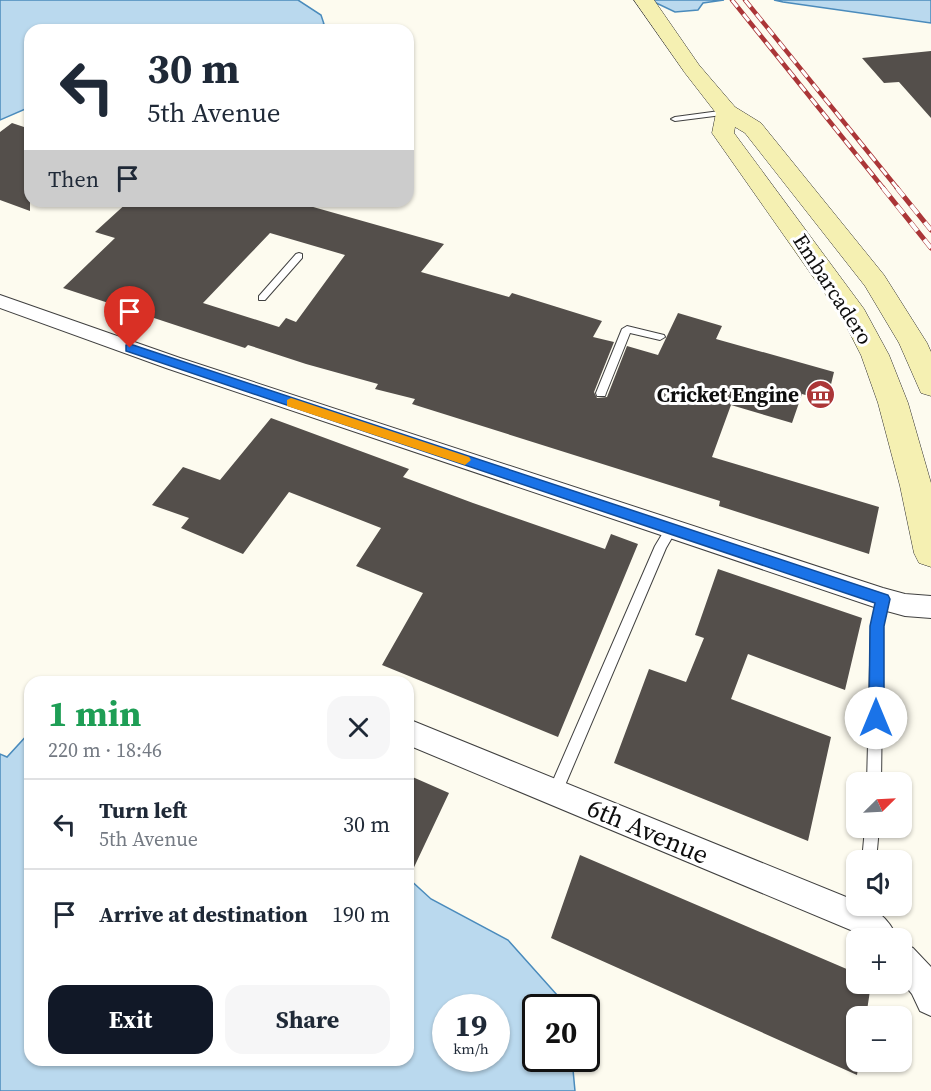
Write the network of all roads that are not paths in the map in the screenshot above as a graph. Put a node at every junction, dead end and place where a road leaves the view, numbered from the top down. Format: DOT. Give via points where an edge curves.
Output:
graph roads {
  1 [pos="645,0"];
  2 [pos="727,112"];
  3 [pos="675,119"];
  4 [pos="298,256"];
  5 [pos="262,298"];
  6 [pos="0,301"];
  7 [pos="660,337"];
  8 [pos="931,386"];
  9 [pos="601,393"];
  10 [pos="671,529"];
  11 [pos="931,553"];
  12 [pos="883,599"];
  13 [pos="931,607"];
  14 [pos="414,734"];
  15 [pos="874,772"];
  16 [pos="555,792"];
  17 [pos="870,922"];
  18 [pos="912,970"];
  19 [pos="931,1000"];
  1 -- 2 [label="main road, Embarcadero"];
  2 -- 3 [label="lane"];
  2 -- 8 [label="main road, Embarcadero" via="753,129 875,281 913,343"];
  2 -- 11 [label="main road, Embarcadero" via="723,133 854,315 875,355 896,413"];
  4 -- 5 [label="lane"];
  6 -- 10 [label="street" via="173,363"];
  7 -- 9 [label="lane" via="627,329"];
  10 -- 12 [label="street"];
  10 -- 16 [label="lane"];
  12 -- 13 [label="street"];
  12 -- 15 [label="lane" via="877,626"];
  14 -- 16 [label="street, 6th Avenue"];
  16 -- 17 [label="street, 6th Avenue"];
  18 -- 19 [label="street" via="924,983"];
}
